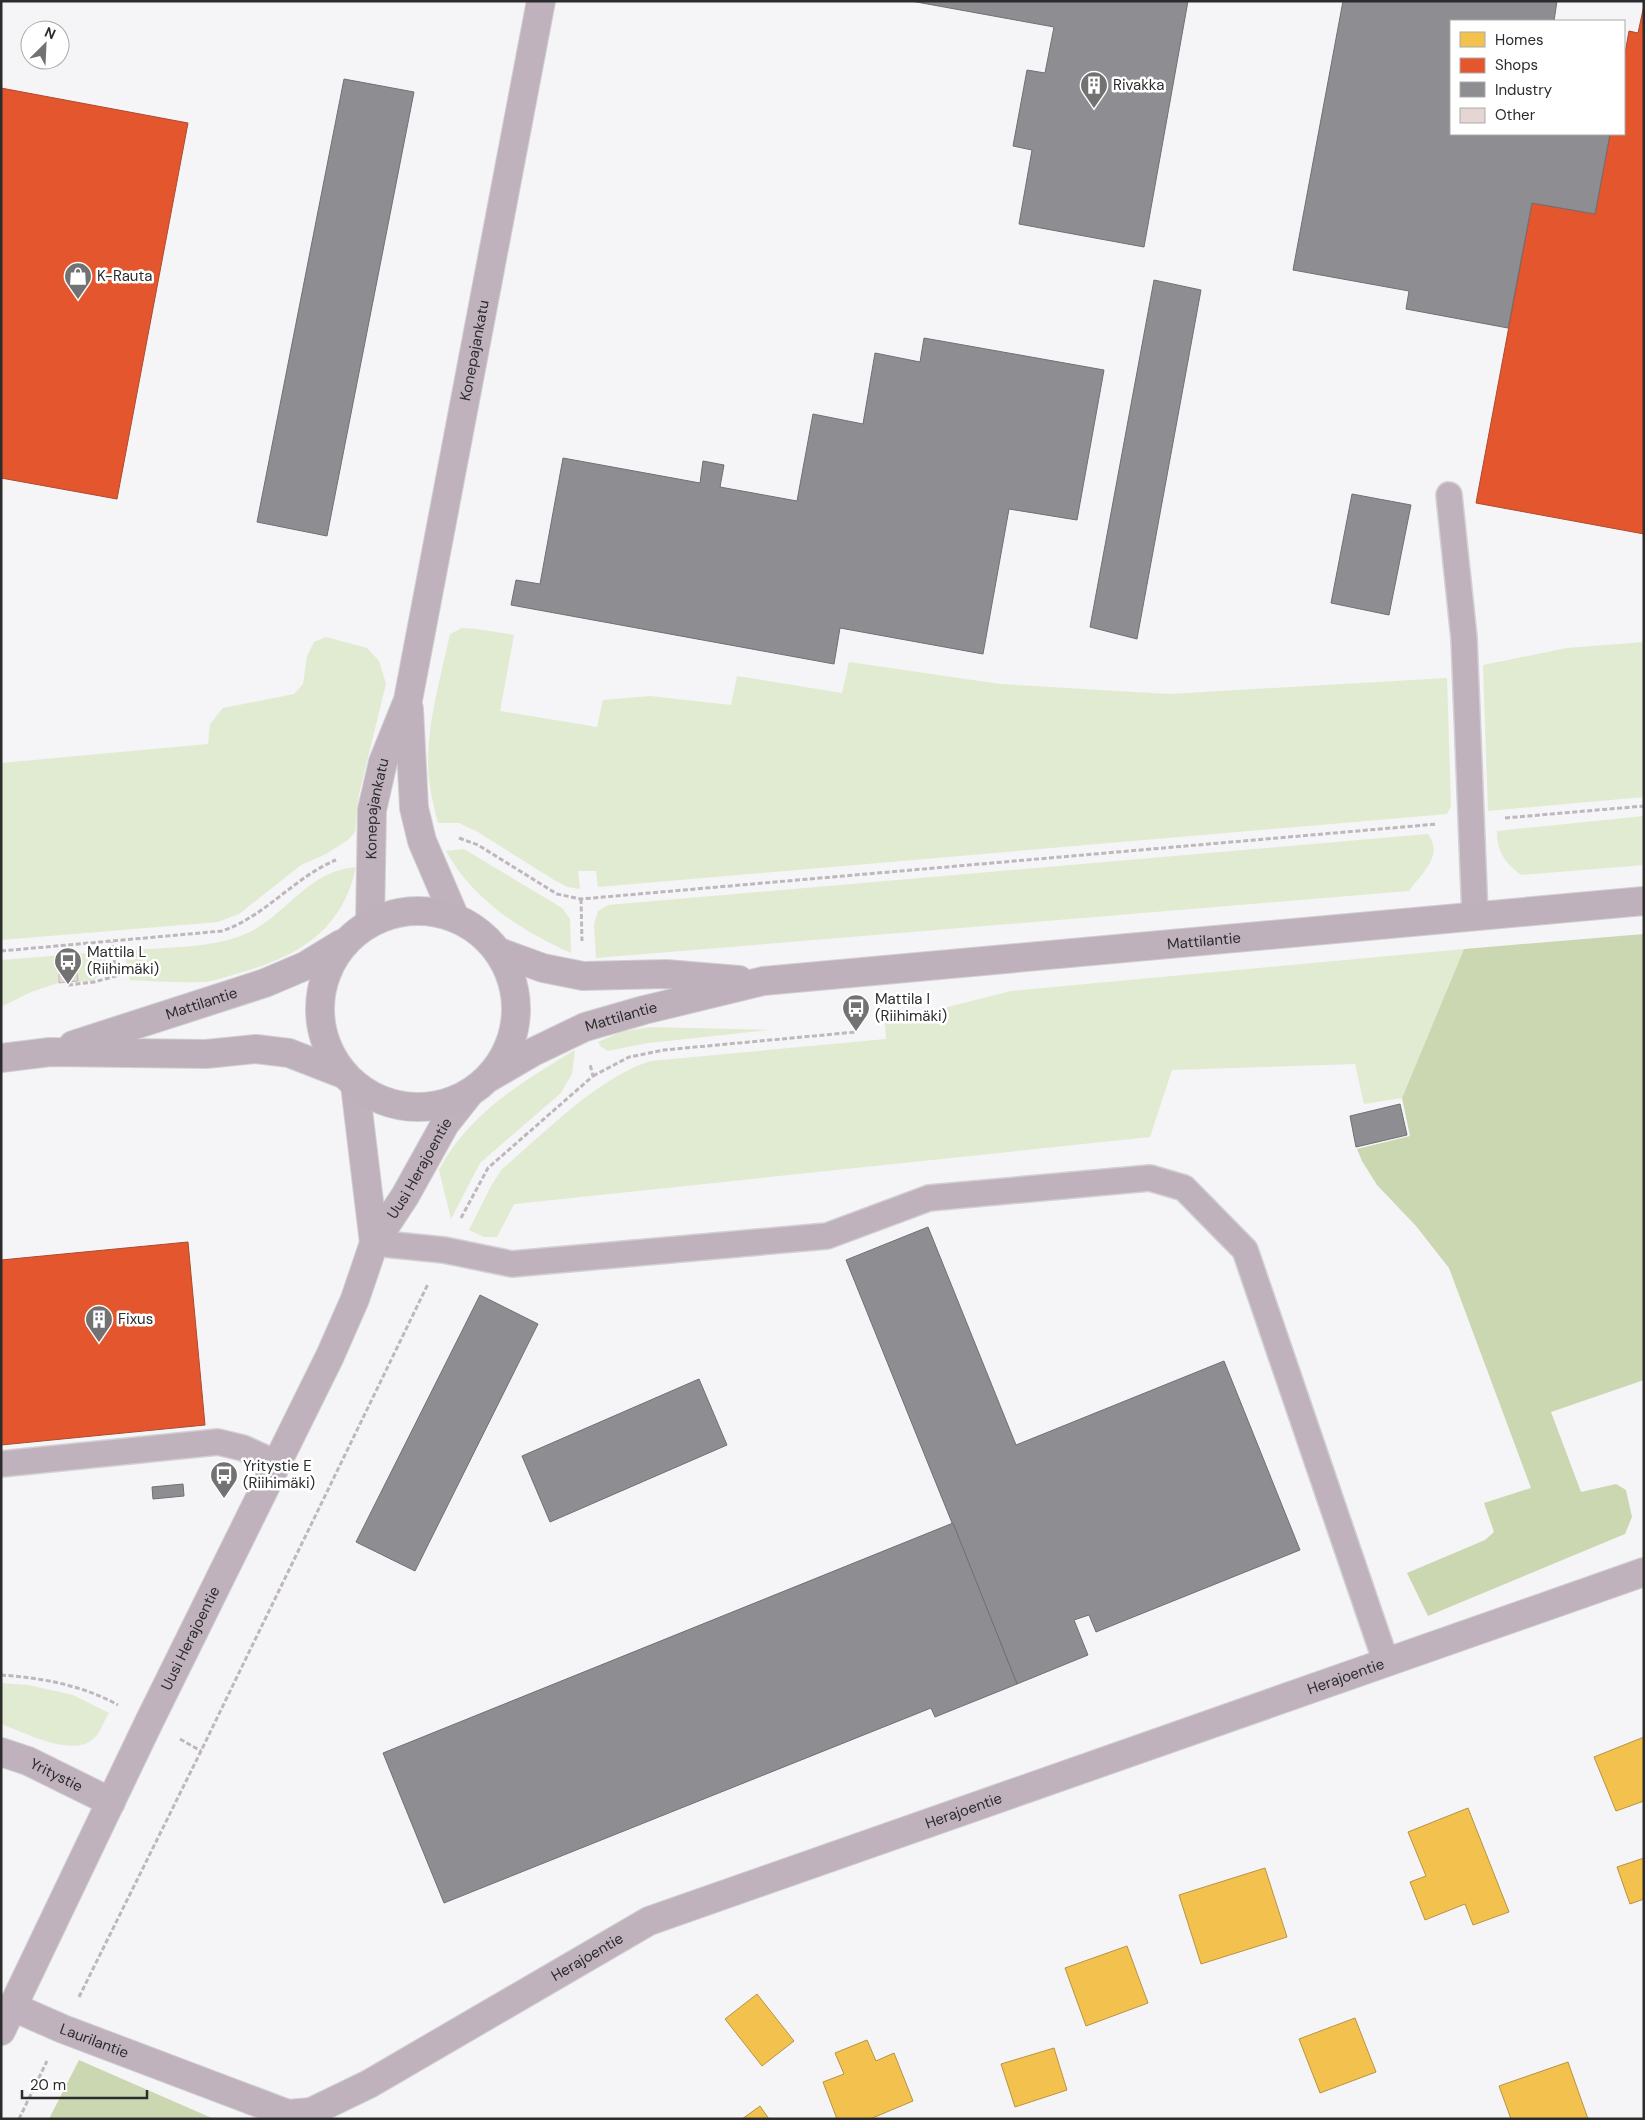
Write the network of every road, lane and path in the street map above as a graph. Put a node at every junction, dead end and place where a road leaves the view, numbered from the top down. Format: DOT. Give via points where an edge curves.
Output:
graph roads {
  1 [pos="541,1"];
  2 [pos="1449,495"];
  3 [pos="408,700"];
  4 [pos="1644,806"];
  5 [pos="1471,821"];
  6 [pos="422,841"];
  7 [pos="370,849"];
  8 [pos="581,899"];
  9 [pos="1644,901"];
  10 [pos="1475,916"];
  11 [pos="455,918"];
  12 [pos="370,923"];
  13 [pos="347,941"];
  14 [pos="112,942"];
  15 [pos="1,951"];
  16 [pos="498,952"];
  17 [pos="583,976"];
  18 [pos="763,981"];
  19 [pos="68,985"];
  20 [pos="586,1027"];
  21 [pos="856,1032"];
  22 [pos="50,1052"];
  23 [pos="1,1058"];
  24 [pos="593,1076"];
  25 [pos="490,1077"];
  26 [pos="349,1079"];
  27 [pos="468,1094"];
  28 [pos="374,1243"];
  29 [pos="444,1250"];
  30 [pos="1,1464"];
  31 [pos="278,1464"];
  32 [pos="1644,1572"];
  33 [pos="1386,1662"];
  34 [pos="1,1674"];
  35 [pos="149,1722"];
  36 [pos="201,1751"];
  37 [pos="1,1752"];
  38 [pos="111,1802"];
  39 [pos="13,2007"];
  40 [pos="63,2028"];
  41 [pos="1,2031"];
  42 [pos="313,2115"];
  43 [pos="19,2119"];
  1 -- 3 [label="street, Konepajankatu"];
  2 -- 5 [label="lane" via="1464,638"];
  3 -- 6 [label="street, Konepajankatu" via="414,808"];
  3 -- 7 [label="street, Konepajankatu" via="383,762 372,810"];
  4 -- 5 [label="path"];
  5 -- 8 [label="path"];
  5 -- 10 [label="lane"];
  6 -- 8 [label="path" via="460,838 478,845 557,894"];
  6 -- 11 [label="street, Konepajankatu"];
  7 -- 12 [label="street, Konepajankatu"];
  7 -- 14 [label="path" via="320,867 240,925 222,931"];
  8 -- 17 [label="path"];
  9 -- 10 [label="street, Mattilantie"];
  10 -- 18 [label="street, Mattilantie"];
  11 -- 12 [label="street" via="426,911 397,912"];
  11 -- 16 [label="street" via="480,933"];
  12 -- 13 [label="street"];
  13 -- 22 [label="street, Mattilantie" via="305,966 265,983"];
  13 -- 26 [label="street" via="330,964 320,992 320,1021 327,1049"];
  14 -- 15 [label="path"];
  14 -- 19 [label="path" via="116,976"];
  16 -- 17 [label="street, Mattilantie" via="543,968"];
  16 -- 25 [label="street" via="511,976 516,1012 505,1056"];
  17 -- 18 [label="street, Mattilantie" via="666,974"];
  18 -- 20 [label="street, Mattilantie"];
  20 -- 24 [label="path"];
  20 -- 25 [label="street, Mattilantie"];
  21 -- 24 [label="path" via="664,1050 629,1057"];
  22 -- 23 [label="street, Mattilantie"];
  22 -- 26 [label="street, Mattilantie" via="206,1054 256,1049 289,1053"];
  24 -- 29 [label="path" via="488,1168"];
  25 -- 27 [label="street, Mattilantie"];
  26 -- 27 [label="street, Mattilantie" via="365,1092 390,1104 417,1108 443,1105"];
  26 -- 28 [label="street, Uusi Herajoentie"];
  27 -- 28 [label="street, Uusi Herajoentie" via="445,1124"];
  28 -- 29 [label="lane"];
  28 -- 31 [label="street, Uusi Herajoentie" via="355,1299"];
  29 -- 33 [label="lane" via="512,1264 827,1236 929,1198 1150,1178 1184,1188 1246,1250"];
  29 -- 36 [label="path"];
  30 -- 31 [label="lane" via="218,1442 243,1448"];
  31 -- 35 [label="street, Uusi Herajoentie"];
  32 -- 33 [label="street, Herajoentie"];
  33 -- 42 [label="street, Herajoentie" via="649,1921"];
  34 -- 35 [label="path" via="58,1683 97,1694"];
  35 -- 36 [label="path"];
  35 -- 38 [label="street, Uusi Herajoentie"];
  36 -- 40 [label="path"];
  37 -- 38 [label="street, Yritystie" via="28,1761"];
  38 -- 39 [label="street, Uusi Herajoentie"];
  39 -- 40 [label="street, Laurilantie"];
  39 -- 41 [label="street, Uusi Herajoentie"];
  40 -- 42 [label="street, Laurilantie" via="288,2114"];
  40 -- 43 [label="path"];
}
